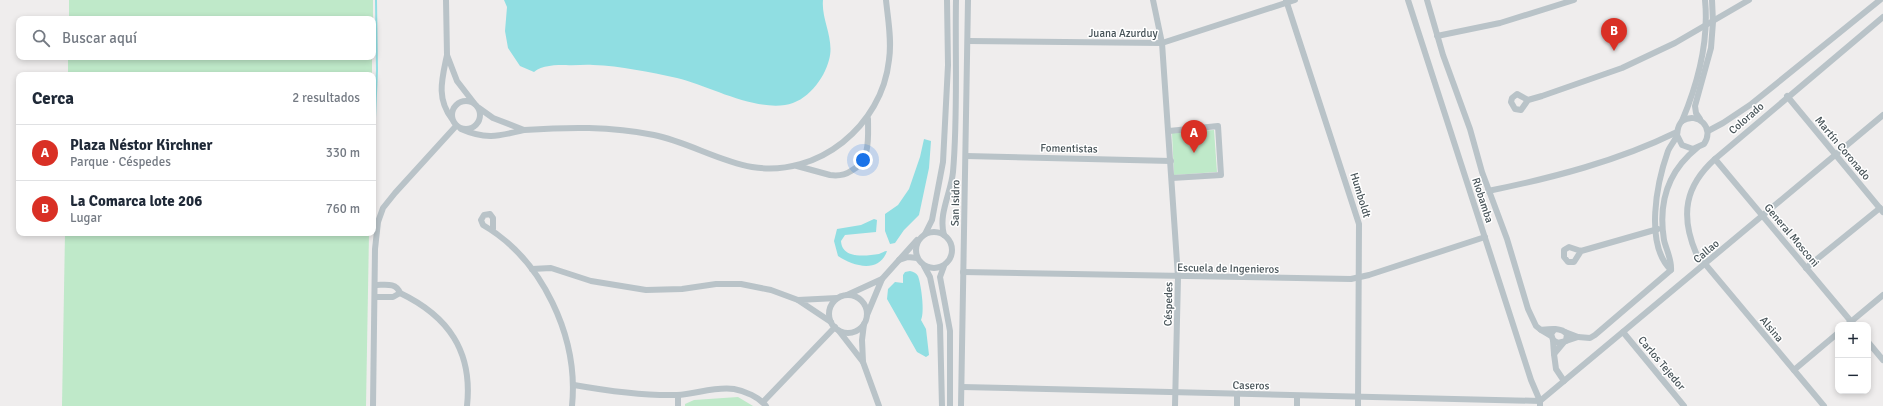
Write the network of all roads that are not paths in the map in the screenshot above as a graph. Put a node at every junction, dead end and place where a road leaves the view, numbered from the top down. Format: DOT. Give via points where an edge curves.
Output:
graph roads {
  1 [pos="446,0"];
  2 [pos="886,0"];
  3 [pos="947,0"];
  4 [pos="956,0"];
  5 [pos="968,0"];
  6 [pos="1153,0"];
  7 [pos="1296,0"];
  8 [pos="1408,0"];
  9 [pos="1427,0"];
  10 [pos="1574,0"];
  11 [pos="1705,0"];
  12 [pos="1712,0"];
  13 [pos="1749,0"];
  14 [pos="1286,1"];
  15 [pos="1877,1"];
  16 [pos="1883,17"];
  17 [pos="1713,22"];
  18 [pos="1706,26"];
  19 [pos="1438,36"];
  20 [pos="968,41"];
  21 [pos="1162,43"];
  22 [pos="948,47"];
  23 [pos="956,47"];
  24 [pos="446,55"];
  25 [pos="1787,96"];
  26 [pos="1528,100"];
  27 [pos="474,103"];
  28 [pos="479,108"];
  29 [pos="1883,115"];
  30 [pos="452,119"];
  31 [pos="868,119"];
  32 [pos="1700,119"];
  33 [pos="1682,121"];
  34 [pos="459,127"];
  35 [pos="524,130"];
  36 [pos="1169,131"];
  37 [pos="1708,131"];
  38 [pos="1677,134"];
  39 [pos="1696,148"];
  40 [pos="1836,155"];
  41 [pos="966,156"];
  42 [pos="1715,158"];
  43 [pos="1171,161"];
  44 [pos="797,166"];
  45 [pos="1172,178"];
  46 [pos="1488,190"];
  47 [pos="1882,210"];
  48 [pos="1763,216"];
  49 [pos="1663,228"];
  50 [pos="493,229"];
  51 [pos="1656,230"];
  52 [pos="944,235"];
  53 [pos="923,236"];
  54 [pos="1485,237"];
  55 [pos="1581,251"];
  56 [pos="917,258"];
  57 [pos="899,260"];
  58 [pos="1705,265"];
  59 [pos="924,266"];
  60 [pos="944,266"];
  61 [pos="1806,268"];
  62 [pos="532,269"];
  63 [pos="1671,270"];
  64 [pos="963,272"];
  65 [pos="1178,277"];
  66 [pos="1360,278"];
  67 [pos="882,279"];
  68 [pos="375,285"];
  69 [pos="387,285"];
  70 [pos="400,293"];
  71 [pos="1883,295"];
  72 [pos="375,297"];
  73 [pos="388,297"];
  74 [pos="842,297"];
  75 [pos="798,300"];
  76 [pos="866,316"];
  77 [pos="1849,322"];
  78 [pos="1853,322"];
  79 [pos="864,323"];
  80 [pos="834,327"];
  81 [pos="1541,330"];
  82 [pos="1554,330"];
  83 [pos="1565,332"];
  84 [pos="1623,332"];
  85 [pos="1835,335"];
  86 [pos="1578,337"];
  87 [pos="1552,338"];
  88 [pos="1565,341"];
  89 [pos="1871,346"];
  90 [pos="1554,354"];
  91 [pos="1883,360"];
  92 [pos="863,362"];
  93 [pos="1794,370"];
  94 [pos="1564,381"];
  95 [pos="574,385"];
  96 [pos="962,387"];
  97 [pos="1176,393"];
  98 [pos="1237,394"];
  99 [pos="678,395"];
  100 [pos="1297,396"];
  101 [pos="1358,398"];
  102 [pos="1540,403"];
  103 [pos="764,404"];
  104 [pos="373,406"];
  105 [pos="467,406"];
  106 [pos="572,406"];
  107 [pos="678,406"];
  108 [pos="879,406"];
  109 [pos="942,406"];
  110 [pos="950,406"];
  111 [pos="962,406"];
  112 [pos="1175,406"];
  113 [pos="1237,406"];
  114 [pos="1297,406"];
  115 [pos="1358,406"];
  116 [pos="1544,406"];
  117 [pos="1684,406"];
  118 [pos="1824,406"];
  1 -- 24 [label="street"];
  2 -- 31 [label="street" via="890,34 889,61 881,93"];
  3 -- 22 [label="street"];
  4 -- 23 [label="street"];
  5 -- 20 [label="street, San Isidro"];
  6 -- 21 [label="street, Céspedes"];
  7 -- 14 [label="street, Juana Azurduy"];
  8 -- 54 [label="street, Riobamba"];
  9 -- 19 [label="street"];
  10 -- 19 [label="street" via="1500,23"];
  11 -- 18 [label="street"];
  12 -- 17 [label="street"];
  13 -- 17 [label="street"];
  14 -- 21 [label="street, Juana Azurduy"];
  14 -- 66 [label="street, Humboldt" via="1357,216 1360,232"];
  15 -- 37 [label="street" via="1750,105"];
  16 -- 25 [label="street, Colorado"];
  17 -- 18 [label="street"];
  17 -- 32 [label="street" via="1709,54 1695,106"];
  18 -- 26 [label="street" via="1622,68"];
  18 -- 33 [label="street" via="1702,58"];
  19 -- 46 [label="street"];
  20 -- 21 [label="street, Juana Azurduy"];
  20 -- 41 [label="street, San Isidro"];
  21 -- 36 [label="street, Céspedes"];
  22 -- 23 [label="street"];
  22 -- 53 [label="street" via="940,185 932,220"];
  23 -- 52 [label="street" via="955,141 951,183 942,221"];
  24 -- 27 [label="street" via="457,81"];
  24 -- 30 [label="street" via="442,102"];
  25 -- 40 [label="street, Martín Coronado"];
  25 -- 42 [label="street, Colorado"];
  27 -- 28 [label="street"];
  27 -- 30 [label="street" via="459,103 452,111"];
  28 -- 34 [label="street" via="480,119 476,126 469,130"];
  28 -- 35 [label="street" via="493,118"];
  29 -- 40 [label="street, Callao"];
  30 -- 34 [label="street"];
  31 -- 44 [label="street" via="840,145"];
  31 -- 44 [label="street" via="867,151 861,164 853,170 831,175"];
  32 -- 33 [label="street" via="1690,117"];
  32 -- 37 [label="street"];
  33 -- 38 [label="street"];
  34 -- 35 [label="street" via="486,137"];
  34 -- 68 [label="street" via="383,208 378,222"];
  35 -- 44 [label="street" via="590,127 632,131 678,141 753,167"];
  36 -- 43 [label="street, Céspedes"];
  36 -- 45 [label="street" via="1218,126 1221,168 1221,175"];
  37 -- 39 [label="street" via="1706,140"];
  38 -- 39 [label="street" via="1679,142 1685,147"];
  38 -- 46 [label="street" via="1561,174"];
  38 -- 51 [label="street" via="1668,150 1660,179 1656,202"];
  39 -- 49 [label="street" via="1677,167 1669,181 1663,205"];
  40 -- 47 [label="street, Martín Coronado"];
  40 -- 48 [label="street, Callao"];
  41 -- 43 [label="street, Fomentistas"];
  41 -- 64 [label="street, San Isidro"];
  42 -- 48 [label="street, General Mosconi"];
  42 -- 58 [label="street, Colorado" via="1697,178 1686,214 1692,243"];
  43 -- 45 [label="street, Céspedes"];
  45 -- 65 [label="street, Céspedes"];
  46 -- 81 [label="street" via="1507,239 1532,320"];
  47 -- 61 [label="street"];
  48 -- 58 [label="street, Callao"];
  48 -- 61 [label="street, General Mosconi"];
  49 -- 51 [label="street"];
  49 -- 63 [label="street"];
  50 -- 62 [label="street"];
  51 -- 55 [label="street"];
  51 -- 63 [label="street" via="1662,258"];
  52 -- 53 [label="street" via="935,232"];
  52 -- 60 [label="street" via="952,249 950,259"];
  53 -- 56 [label="street" via="916,248"];
  53 -- 57 [label="street"];
  54 -- 66 [label="street, Escuela de Ingenieros"];
  54 -- 102 [label="street, Riobamba"];
  56 -- 57 [label="street"];
  56 -- 59 [label="street"];
  57 -- 67 [label="street"];
  58 -- 84 [label="street, Callao"];
  58 -- 93 [label="street, Alsina"];
  59 -- 60 [label="street" via="934,269"];
  59 -- 109 [label="street" via="930,277 940,325"];
  60 -- 110 [label="street" via="940,277 950,331"];
  61 -- 77 [label="street, General Mosconi"];
  62 -- 75 [label="street" via="551,268 591,281 646,290 740,284 771,290"];
  62 -- 95 [label="street" via="548,294 563,330"];
  63 -- 86 [label="street" via="1595,335 1590,338"];
  64 -- 65 [label="street, Escuela de Ingenieros"];
  64 -- 96 [label="street, San Isidro"];
  65 -- 66 [label="street, Escuela de Ingenieros"];
  65 -- 97 [label="street, Céspedes"];
  66 -- 101 [label="street, Humboldt"];
  67 -- 74 [label="street"];
  67 -- 76 [label="street"];
  68 -- 69 [label="street"];
  68 -- 72 [label="street"];
  69 -- 70 [label="street" via="397,287"];
  69 -- 73 [label="street" via="384,291"];
  70 -- 73 [label="street"];
  70 -- 105 [label="street" via="431,311 455,338 468,373"];
  71 -- 78 [label="street"];
  72 -- 73 [label="street"];
  72 -- 104 [label="street"];
  74 -- 75 [label="street"];
  74 -- 76 [label="street" via="852,296 861,301 865,306"];
  74 -- 80 [label="street" via="830,309"];
  75 -- 80 [label="street"];
  76 -- 79 [label="street"];
  79 -- 80 [label="street" via="854,332 848,333"];
  79 -- 92 [label="street"];
  80 -- 92 [label="street"];
  80 -- 103 [label="street"];
  81 -- 82 [label="street"];
  81 -- 87 [label="street"];
  82 -- 83 [label="street"];
  82 -- 87 [label="street"];
  83 -- 86 [label="street"];
  83 -- 88 [label="street"];
  84 -- 94 [label="street, Callao"];
  84 -- 117 [label="street, Carlos Tejedor"];
  85 -- 93 [label="street"];
  86 -- 88 [label="street"];
  87 -- 88 [label="street" via="1558,343"];
  87 -- 90 [label="street"];
  88 -- 90 [label="street"];
  89 -- 91 [label="street"];
  90 -- 94 [label="street" via="1556,369"];
  92 -- 108 [label="street"];
  93 -- 118 [label="street, Alsina"];
  94 -- 102 [label="street, Callao"];
  95 -- 99 [label="street" via="627,393"];
  95 -- 106 [label="street"];
  96 -- 97 [label="street, Caseros"];
  96 -- 111 [label="street, San Isidro"];
  97 -- 98 [label="street, Caseros"];
  97 -- 112 [label="street, Céspedes"];
  98 -- 100 [label="street, Caseros"];
  98 -- 113 [label="street"];
  99 -- 103 [label="street" via="732,388 749,394"];
  99 -- 107 [label="street"];
  100 -- 101 [label="street, Caseros"];
  100 -- 114 [label="street"];
  101 -- 102 [label="street, Caseros"];
  101 -- 115 [label="street, Humboldt"];
  102 -- 116 [label="street, Riobamba"];
}
